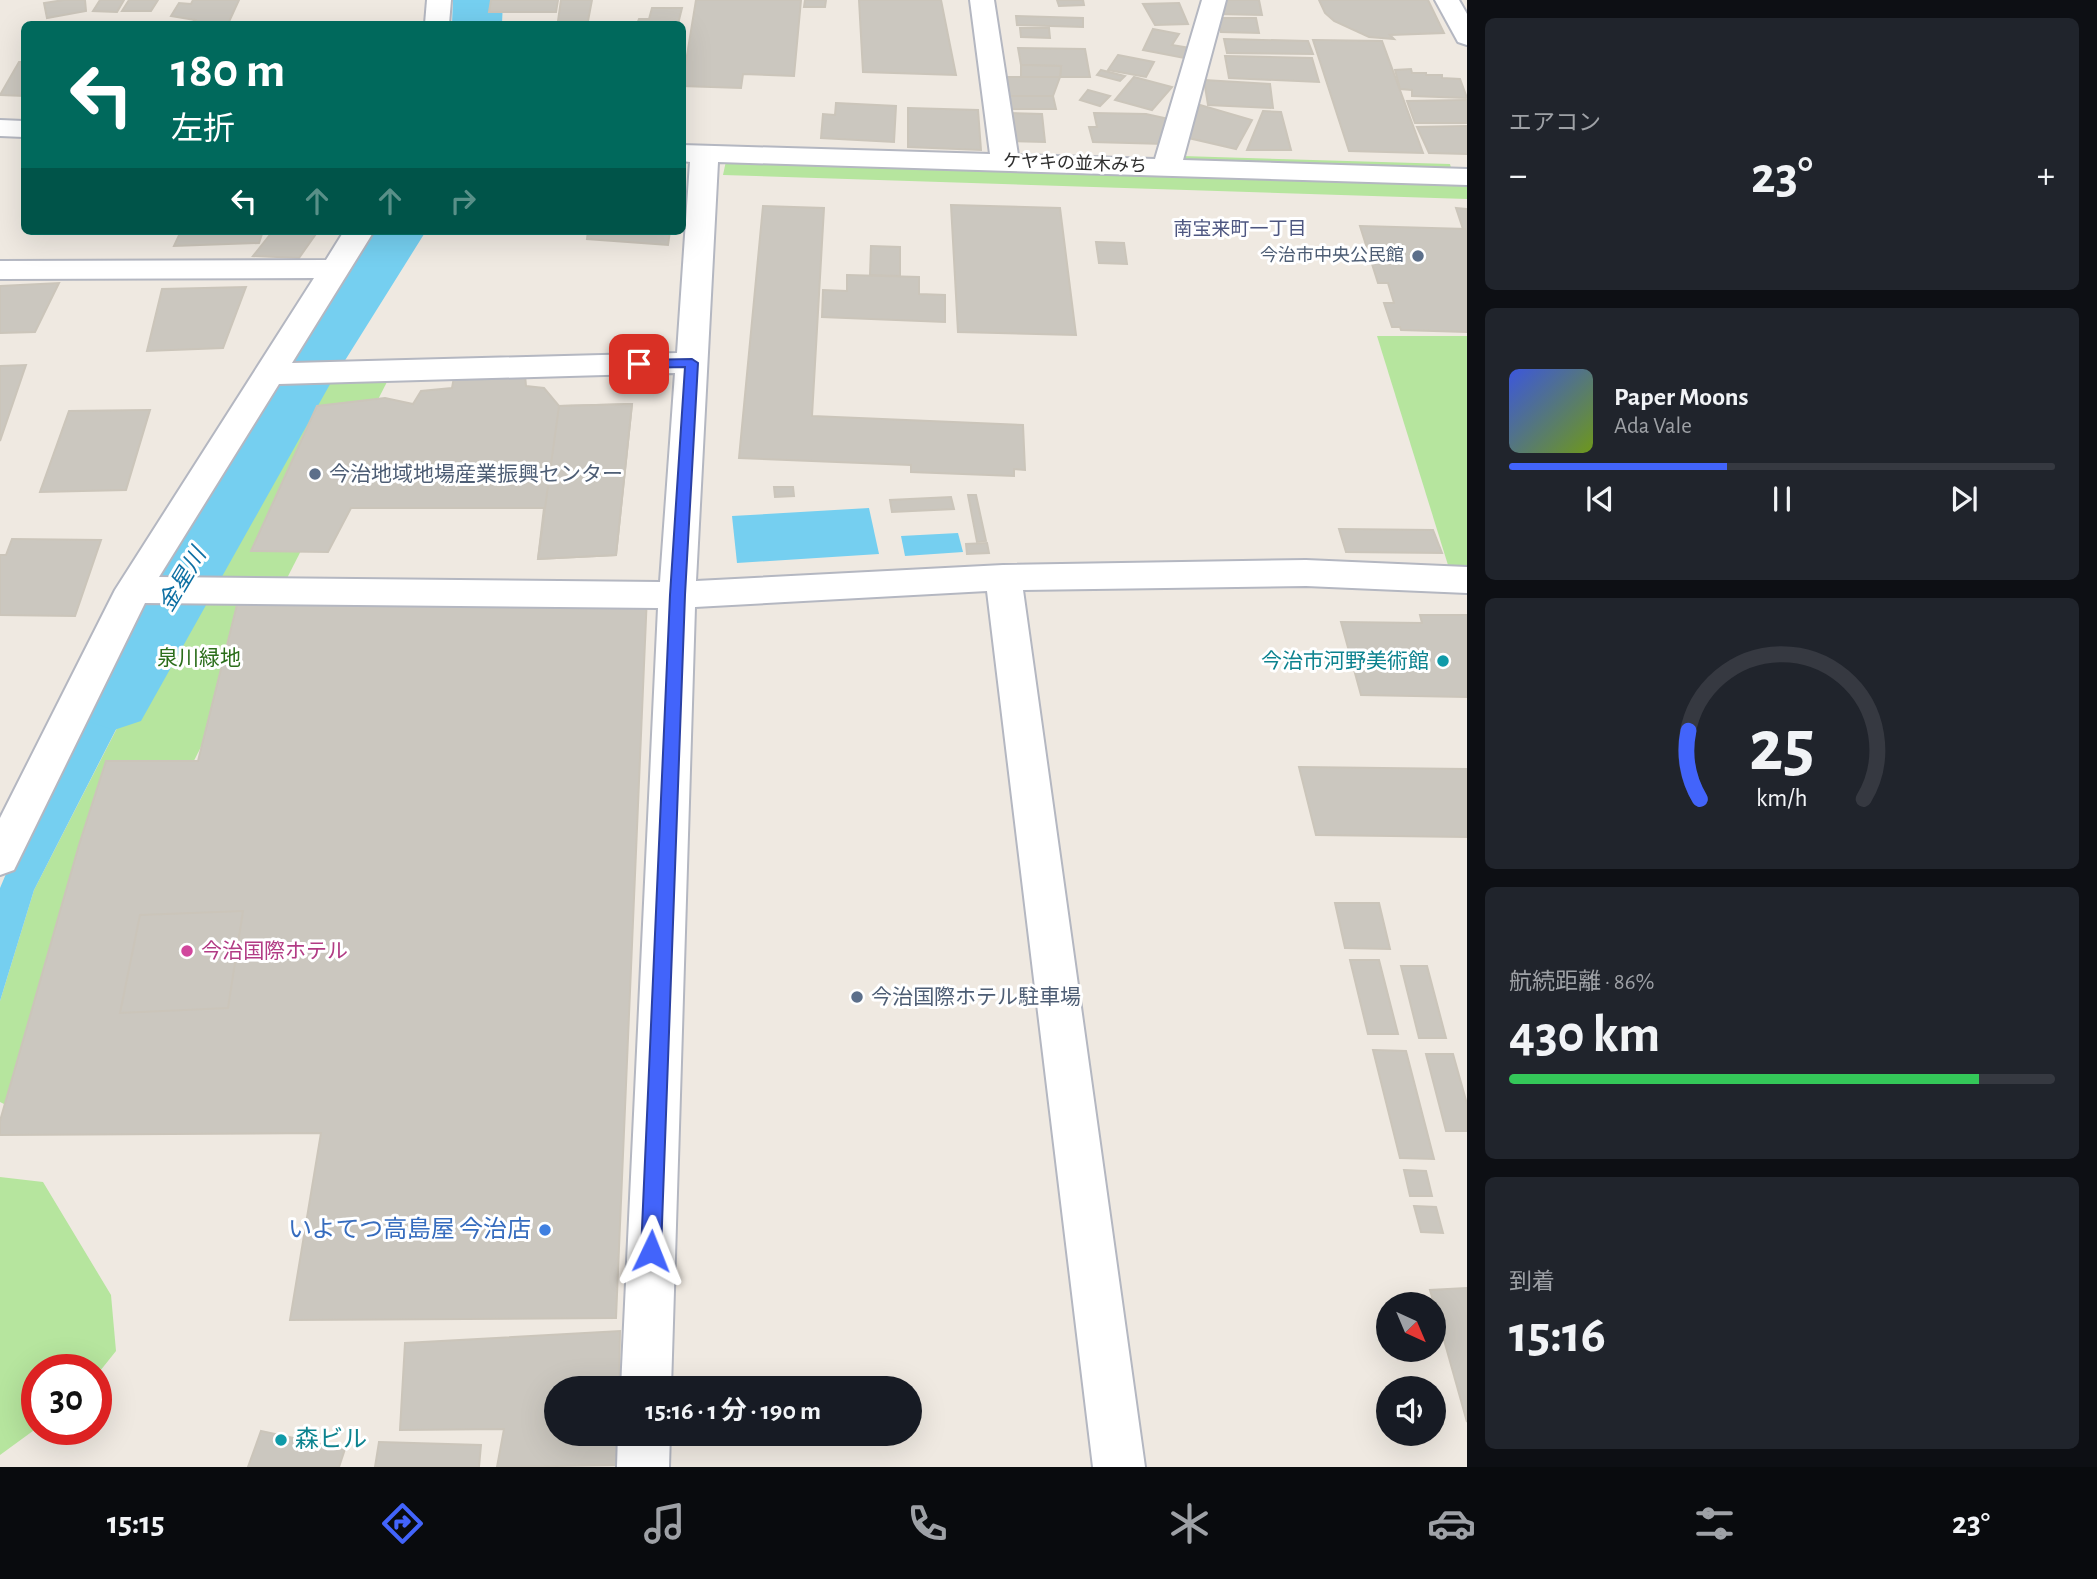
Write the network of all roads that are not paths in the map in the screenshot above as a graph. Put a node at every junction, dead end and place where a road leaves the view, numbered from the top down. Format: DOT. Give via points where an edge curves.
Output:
graph roads {
  1 [pos="439,0"];
  2 [pos="982,0"];
  3 [pos="1214,0"];
  4 [pos="1447,0"];
  5 [pos="438,21"];
  6 [pos="1467,37"];
  7 [pos="0,128"];
  8 [pos="21,129"];
  9 [pos="694,153"];
  10 [pos="1005,162"];
  11 [pos="1167,167"];
  12 [pos="1467,177"];
  13 [pos="356,235"];
  14 [pos="335,269"];
  15 [pos="0,270"];
  16 [pos="692,363"];
  17 [pos="269,374"];
  18 [pos="1003,578"];
  19 [pos="1467,580"];
  20 [pos="132,590"];
  21 [pos="677,595"];
  22 [pos="0,858"];
  23 [pos="646,1376"];
  24 [pos="644,1446"];
  25 [pos="643,1467"];
  26 [pos="1119,1467"];
  1 -- 5 [label="street"];
  2 -- 10 [label="street"];
  3 -- 11 [label="street"];
  4 -- 6 [label="street"];
  7 -- 8 [label="street"];
  9 -- 10 [label="street, ケヤキの並木みち"];
  9 -- 16 [label="street"];
  10 -- 11 [label="street, ケヤキの並木みち"];
  11 -- 12 [label="street, ケヤキの並木みち"];
  13 -- 14 [label="street"];
  14 -- 15 [label="street"];
  14 -- 17 [label="street"];
  16 -- 17 [label="street"];
  16 -- 21 [label="street"];
  17 -- 20 [label="street"];
  18 -- 19 [label="street" via="1306,573"];
  18 -- 21 [label="street"];
  18 -- 26 [label="street"];
  20 -- 21 [label="street"];
  20 -- 22 [label="street"];
  21 -- 23 [label="street"];
  24 -- 25 [label="street"];
}
